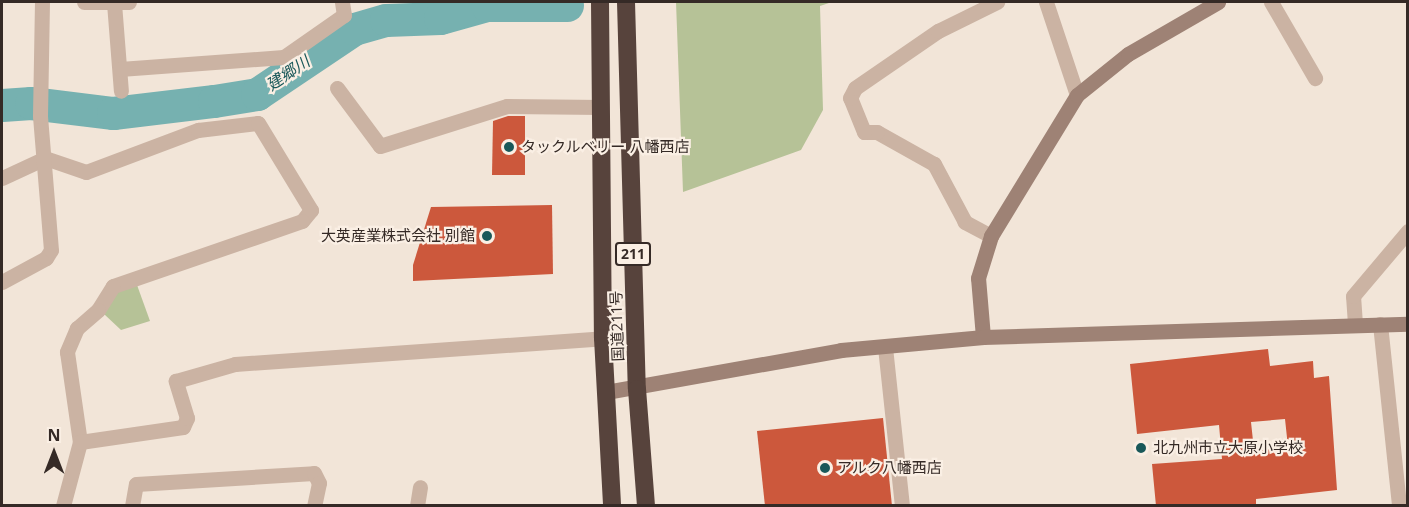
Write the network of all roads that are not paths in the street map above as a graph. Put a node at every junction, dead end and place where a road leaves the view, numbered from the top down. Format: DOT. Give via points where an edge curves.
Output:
graph roads {
  1 [pos="42,2"];
  2 [pos="84,2"];
  3 [pos="122,2"];
  4 [pos="342,2"];
  5 [pos="600,2"];
  6 [pos="626,2"];
  7 [pos="997,2"];
  8 [pos="1046,2"];
  9 [pos="1218,2"];
  10 [pos="1270,2"];
  11 [pos="120,69"];
  12 [pos="1315,78"];
  13 [pos="337,88"];
  14 [pos="121,91"];
  15 [pos="1077,95"];
  16 [pos="601,107"];
  17 [pos="45,158"];
  18 [pos="2,178"];
  19 [pos="1407,231"];
  20 [pos="991,236"];
  21 [pos="2,282"];
  22 [pos="1355,324"];
  23 [pos="1380,324"];
  24 [pos="1407,324"];
  25 [pos="983,337"];
  26 [pos="603,338"];
  27 [pos="885,347"];
  28 [pos="637,389"];
  29 [pos="606,392"];
  30 [pos="80,442"];
  31 [pos="420,487"];
  32 [pos="63,506"];
  33 [pos="132,506"];
  34 [pos="314,506"];
  35 [pos="417,506"];
  36 [pos="612,506"];
  37 [pos="646,506"];
  38 [pos="902,506"];
  39 [pos="1399,506"];
  1 -- 17 [label="street" via="40,112"];
  2 -- 3 [label="street"];
  3 -- 11 [label="street"];
  4 -- 11 [label="street" via="344,15 284,57"];
  5 -- 16 [label="highway, 国道211号 / 211"];
  6 -- 28 [label="highway, 国道211号 / 211"];
  7 -- 20 [label="street" via="938,31 855,88 850,98 864,132 877,132 934,164 965,222"];
  8 -- 15 [label="street"];
  9 -- 15 [label="street" via="1128,54"];
  10 -- 12 [label="street"];
  11 -- 14 [label="street"];
  13 -- 16 [label="street" via="380,146 507,106"];
  15 -- 20 [label="street"];
  16 -- 26 [label="highway, 国道211号 / 211"];
  17 -- 18 [label="street"];
  17 -- 21 [label="street" via="51,250 45,258"];
  17 -- 30 [label="street" via="86,172 198,130 258,123 311,210 302,221 113,286 98,310 77,328 67,352"];
  19 -- 22 [label="street" via="1353,296"];
  20 -- 25 [label="street" via="978,278"];
  22 -- 23 [label="street"];
  22 -- 25 [label="street"];
  23 -- 24 [label="street"];
  23 -- 39 [label="street"];
  25 -- 27 [label="street"];
  26 -- 29 [label="highway, 国道211号 / 211"];
  26 -- 30 [label="street" via="235,364 177,381 187,418 183,427"];
  27 -- 28 [label="street" via="841,350"];
  27 -- 38 [label="street"];
  28 -- 29 [label="street"];
  28 -- 37 [label="highway, 国道211号 / 211"];
  29 -- 36 [label="highway, 国道211号 / 211"];
  30 -- 32 [label="street"];
  31 -- 35 [label="street"];
  33 -- 34 [label="street" via="136,484 314,473 318,483"];
}
